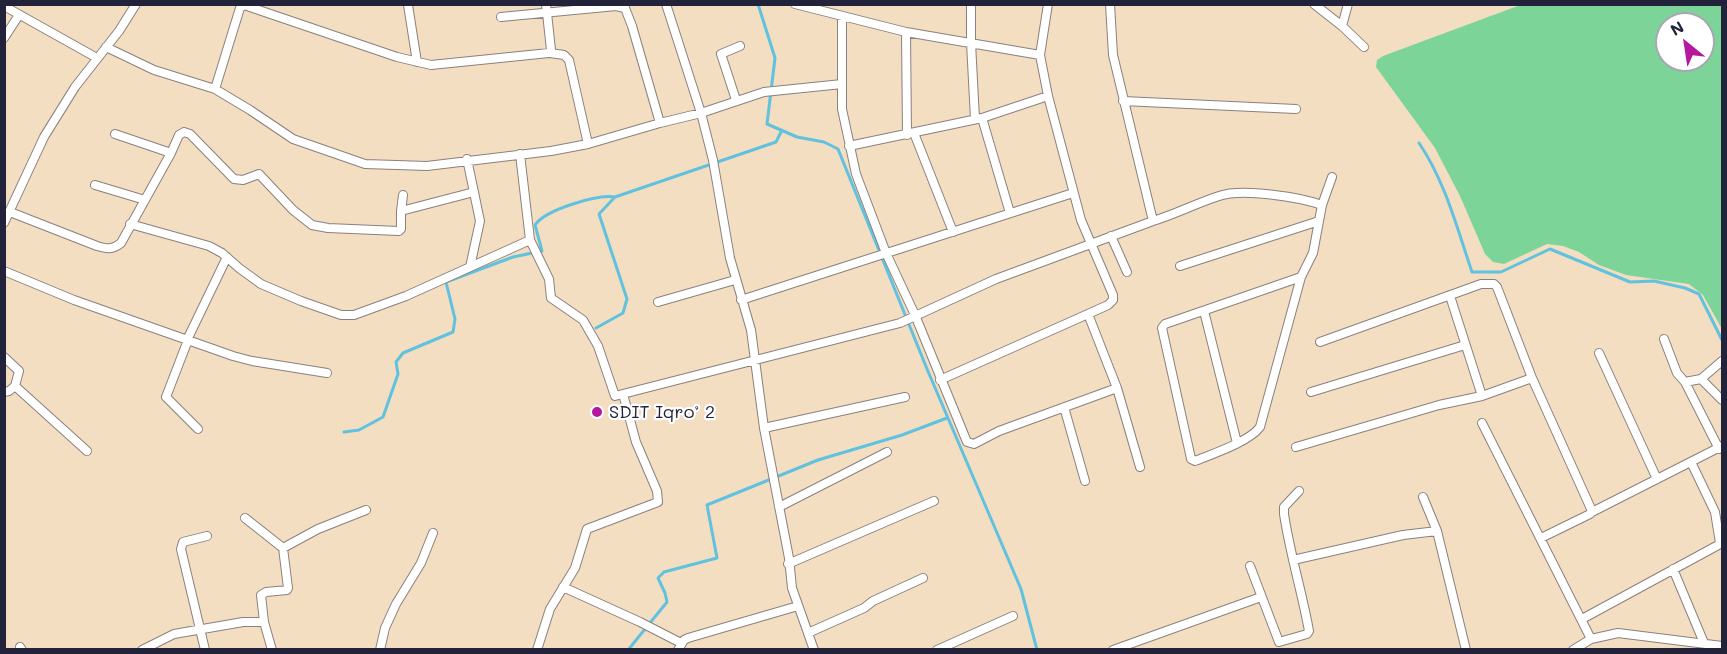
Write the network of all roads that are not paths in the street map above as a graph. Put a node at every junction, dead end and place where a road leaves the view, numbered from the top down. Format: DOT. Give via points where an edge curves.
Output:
graph roads {
  1 [pos="136,4"];
  2 [pos="666,4"];
  3 [pos="795,4"];
  4 [pos="971,4"];
  5 [pos="1048,4"];
  6 [pos="1110,4"];
  7 [pos="1314,4"];
  8 [pos="1347,4"];
  9 [pos="408,5"];
  10 [pos="4,6"];
  11 [pos="546,8"];
  12 [pos="19,15"];
  13 [pos="501,17"];
  14 [pos="842,17"];
  15 [pos="1342,26"];
  16 [pos="906,32"];
  17 [pos="4,38"];
  18 [pos="970,43"];
  19 [pos="740,46"];
  20 [pos="106,47"];
  21 [pos="1364,47"];
  22 [pos="550,53"];
  23 [pos="1040,55"];
  24 [pos="97,58"];
  25 [pos="417,62"];
  26 [pos="842,84"];
  27 [pos="214,89"];
  28 [pos="1048,96"];
  29 [pos="736,100"];
  30 [pos="1123,101"];
  31 [pos="1296,109"];
  32 [pos="701,114"];
  33 [pos="979,119"];
  34 [pos="660,123"];
  35 [pos="115,134"];
  36 [pos="911,134"];
  37 [pos="588,144"];
  38 [pos="849,146"];
  39 [pos="171,153"];
  40 [pos="520,154"];
  41 [pos="467,159"];
  42 [pos="1332,177"];
  43 [pos="95,186"];
  44 [pos="474,192"];
  45 [pos="1073,193"];
  46 [pos="402,195"];
  47 [pos="145,200"];
  48 [pos="1322,205"];
  49 [pos="401,211"];
  50 [pos="10,212"];
  51 [pos="1010,213"];
  52 [pos="1153,221"];
  53 [pos="1319,221"];
  54 [pos="4,223"];
  55 [pos="130,224"];
  56 [pos="953,232"];
  57 [pos="1111,236"];
  58 [pos="531,242"];
  59 [pos="1090,245"];
  60 [pos="885,253"];
  61 [pos="226,257"];
  62 [pos="1180,266"];
  63 [pos="470,267"];
  64 [pos="4,271"];
  65 [pos="1127,272"];
  66 [pos="1300,277"];
  67 [pos="735,280"];
  68 [pos="1450,296"];
  69 [pos="741,300"];
  70 [pos="658,302"];
  71 [pos="1204,311"];
  72 [pos="1088,314"];
  73 [pos="913,316"];
  74 [pos="1664,339"];
  75 [pos="188,340"];
  76 [pos="1320,342"];
  77 [pos="1465,345"];
  78 [pos="1599,353"];
  79 [pos="4,357"];
  80 [pos="755,361"];
  81 [pos="1722,361"];
  82 [pos="327,373"];
  83 [pos="1532,378"];
  84 [pos="1701,379"];
  85 [pos="940,380"];
  86 [pos="1685,382"];
  87 [pos="15,386"];
  88 [pos="1117,388"];
  89 [pos="4,392"];
  90 [pos="1311,392"];
  91 [pos="623,394"];
  92 [pos="1482,396"];
  93 [pos="905,397"];
  94 [pos="1722,400"];
  95 [pos="1064,407"];
  96 [pos="1482,423"];
  97 [pos="764,428"];
  98 [pos="198,429"];
  99 [pos="1237,443"];
  100 [pos="1296,447"];
  101 [pos="1721,447"];
  102 [pos="87,451"];
  103 [pos="887,452"];
  104 [pos="1691,462"];
  105 [pos="1140,467"];
  106 [pos="1657,479"];
  107 [pos="1085,481"];
  108 [pos="1299,491"];
  109 [pos="1423,497"];
  110 [pos="934,501"];
  111 [pos="779,507"];
  112 [pos="366,510"];
  113 [pos="1592,512"];
  114 [pos="245,518"];
  115 [pos="1437,531"];
  116 [pos="433,533"];
  117 [pos="207,536"];
  118 [pos="1541,538"];
  119 [pos="1721,543"];
  120 [pos="283,548"];
  121 [pos="1293,560"];
  122 [pos="788,564"];
  123 [pos="1250,566"];
  124 [pos="1673,569"];
  125 [pos="923,578"];
  126 [pos="563,587"];
  127 [pos="1261,597"];
  128 [pos="798,606"];
  129 [pos="1013,616"];
  130 [pos="1582,619"];
  131 [pos="264,622"];
  132 [pos="200,628"];
  133 [pos="808,633"];
  134 [pos="1591,639"];
  135 [pos="1675,639"];
  136 [pos="1704,643"];
  137 [pos="679,646"];
  138 [pos="1287,646"];
  139 [pos="1722,646"];
  140 [pos="142,650"];
  141 [pos="205,650"];
  142 [pos="272,650"];
  143 [pos="380,650"];
  144 [pos="537,650"];
  145 [pos="814,650"];
  146 [pos="938,650"];
  147 [pos="1113,650"];
  148 [pos="1466,650"];
  149 [pos="1573,650"];
  150 [pos="1677,650"];
  1 -- 20 [label="street"];
  2 -- 32 [label="street"];
  3 -- 14 [label="street"];
  4 -- 18 [label="street"];
  5 -- 23 [label="street"];
  6 -- 30 [label="street" via="1113,55"];
  7 -- 15 [label="street"];
  8 -- 15 [label="street"];
  9 -- 25 [label="street"];
  10 -- 12 [label="street"];
  11 -- 13 [label="street"];
  11 -- 22 [label="street"];
  11 -- 34 [label="street" via="625,8"];
  12 -- 17 [label="street"];
  12 -- 24 [label="street"];
  14 -- 16 [label="street"];
  14 -- 26 [label="street"];
  15 -- 21 [label="street"];
  16 -- 18 [label="street"];
  16 -- 36 [label="street"];
  18 -- 23 [label="street"];
  18 -- 33 [label="street"];
  19 -- 29 [label="street" via="721,54"];
  20 -- 24 [label="street"];
  20 -- 27 [label="street" via="154,70"];
  22 -- 25 [label="street" via="453,64"];
  22 -- 37 [label="street" via="569,60"];
  23 -- 28 [label="street"];
  24 -- 50 [label="street" via="44,137"];
  25 -- 27 [label="street" via="244,5"];
  26 -- 29 [label="street" via="764,92"];
  26 -- 38 [label="street"];
  27 -- 41 [label="street" via="293,139 358,162 427,166"];
  28 -- 33 [label="street"];
  28 -- 45 [label="street"];
  29 -- 32 [label="street"];
  30 -- 31 [label="street"];
  30 -- 52 [label="street"];
  32 -- 34 [label="street"];
  32 -- 67 [label="street"];
  33 -- 36 [label="street"];
  33 -- 51 [label="street"];
  34 -- 37 [label="street"];
  35 -- 39 [label="street"];
  36 -- 38 [label="street"];
  36 -- 56 [label="street"];
  37 -- 40 [label="street"];
  38 -- 60 [label="street"];
  39 -- 47 [label="street"];
  39 -- 49 [label="street" via="179,135 187,132 234,179 258,174 303,219 318,227 399,231"];
  40 -- 41 [label="street"];
  40 -- 58 [label="street"];
  41 -- 44 [label="street"];
  42 -- 48 [label="street"];
  43 -- 47 [label="street"];
  44 -- 49 [label="street"];
  44 -- 63 [label="street" via="480,227"];
  45 -- 51 [label="street"];
  45 -- 59 [label="street"];
  46 -- 49 [label="street"];
  47 -- 55 [label="street"];
  48 -- 52 [label="street" via="1239,192"];
  48 -- 53 [label="street"];
  50 -- 54 [label="street"];
  50 -- 55 [label="street" via="105,249 121,243"];
  51 -- 56 [label="street"];
  52 -- 57 [label="street"];
  53 -- 62 [label="street"];
  53 -- 66 [label="street" via="1313,253"];
  55 -- 61 [label="street" via="204,244"];
  56 -- 60 [label="street"];
  57 -- 59 [label="street"];
  57 -- 65 [label="street"];
  58 -- 63 [label="street"];
  58 -- 91 [label="street" via="549,279 551,298 583,320 598,346 615,396"];
  59 -- 72 [label="street" via="1113,300"];
  59 -- 73 [label="street" via="996,279"];
  60 -- 69 [label="street"];
  60 -- 73 [label="street"];
  61 -- 63 [label="street" via="261,284 341,315 378,307"];
  61 -- 75 [label="street"];
  64 -- 75 [label="street"];
  66 -- 71 [label="street"];
  66 -- 99 [label="street" via="1260,427"];
  67 -- 69 [label="street"];
  67 -- 70 [label="street"];
  68 -- 76 [label="street"];
  68 -- 77 [label="street"];
  68 -- 83 [label="street" via="1481,284 1497,287"];
  69 -- 80 [label="street" via="751,330"];
  71 -- 99 [label="street"];
  71 -- 99 [label="street" via="1162,328 1191,459 1195,461"];
  72 -- 85 [label="street"];
  72 -- 88 [label="street"];
  73 -- 80 [label="street" via="900,323"];
  73 -- 85 [label="street"];
  74 -- 86 [label="street" via="1677,373"];
  75 -- 82 [label="street" via="252,361"];
  75 -- 98 [label="street" via="166,397"];
  77 -- 90 [label="street"];
  77 -- 92 [label="street"];
  78 -- 106 [label="street"];
  79 -- 87 [label="street" via="19,371"];
  80 -- 91 [label="street"];
  80 -- 97 [label="street"];
  81 -- 84 [label="street"];
  83 -- 92 [label="street"];
  83 -- 113 [label="street"];
  84 -- 86 [label="street"];
  84 -- 94 [label="street"];
  85 -- 95 [label="street" via="971,444"];
  86 -- 101 [label="street"];
  87 -- 89 [label="street"];
  87 -- 102 [label="street"];
  88 -- 95 [label="street"];
  88 -- 105 [label="street"];
  91 -- 126 [label="street" via="658,502 587,529 575,568"];
  92 -- 100 [label="street"];
  93 -- 97 [label="street"];
  95 -- 107 [label="street"];
  96 -- 118 [label="street"];
  97 -- 111 [label="street"];
  101 -- 104 [label="street"];
  103 -- 111 [label="street"];
  104 -- 106 [label="street"];
  104 -- 119 [label="street" via="1715,512"];
  106 -- 113 [label="street"];
  108 -- 121 [label="street" via="1284,507"];
  109 -- 115 [label="street"];
  110 -- 122 [label="street"];
  111 -- 122 [label="street"];
  112 -- 120 [label="street"];
  113 -- 118 [label="street"];
  114 -- 120 [label="street"];
  115 -- 121 [label="street"];
  115 -- 148 [label="street"];
  116 -- 143 [label="street" via="385,628"];
  117 -- 132 [label="street" via="184,542 181,547"];
  118 -- 130 [label="street"];
  119 -- 124 [label="street"];
  120 -- 131 [label="street" via="288,588 261,595"];
  121 -- 138 [label="street" via="1309,632"];
  122 -- 128 [label="street"];
  123 -- 127 [label="street"];
  124 -- 130 [label="street"];
  124 -- 136 [label="street"];
  125 -- 133 [label="street"];
  126 -- 137 [label="street" via="640,622"];
  126 -- 144 [label="street" via="550,609"];
  127 -- 138 [label="street" via="1279,642"];
  127 -- 147 [label="street"];
  128 -- 133 [label="street"];
  128 -- 137 [label="street" via="700,634"];
  129 -- 146 [label="street"];
  130 -- 134 [label="street"];
  131 -- 132 [label="street"];
  131 -- 142 [label="street"];
  132 -- 140 [label="street" via="174,634"];
  132 -- 141 [label="street"];
  133 -- 145 [label="street"];
  134 -- 135 [label="street" via="1618,633"];
  134 -- 149 [label="street"];
  135 -- 136 [label="street"];
  135 -- 150 [label="street"];
  136 -- 139 [label="street"];
}
